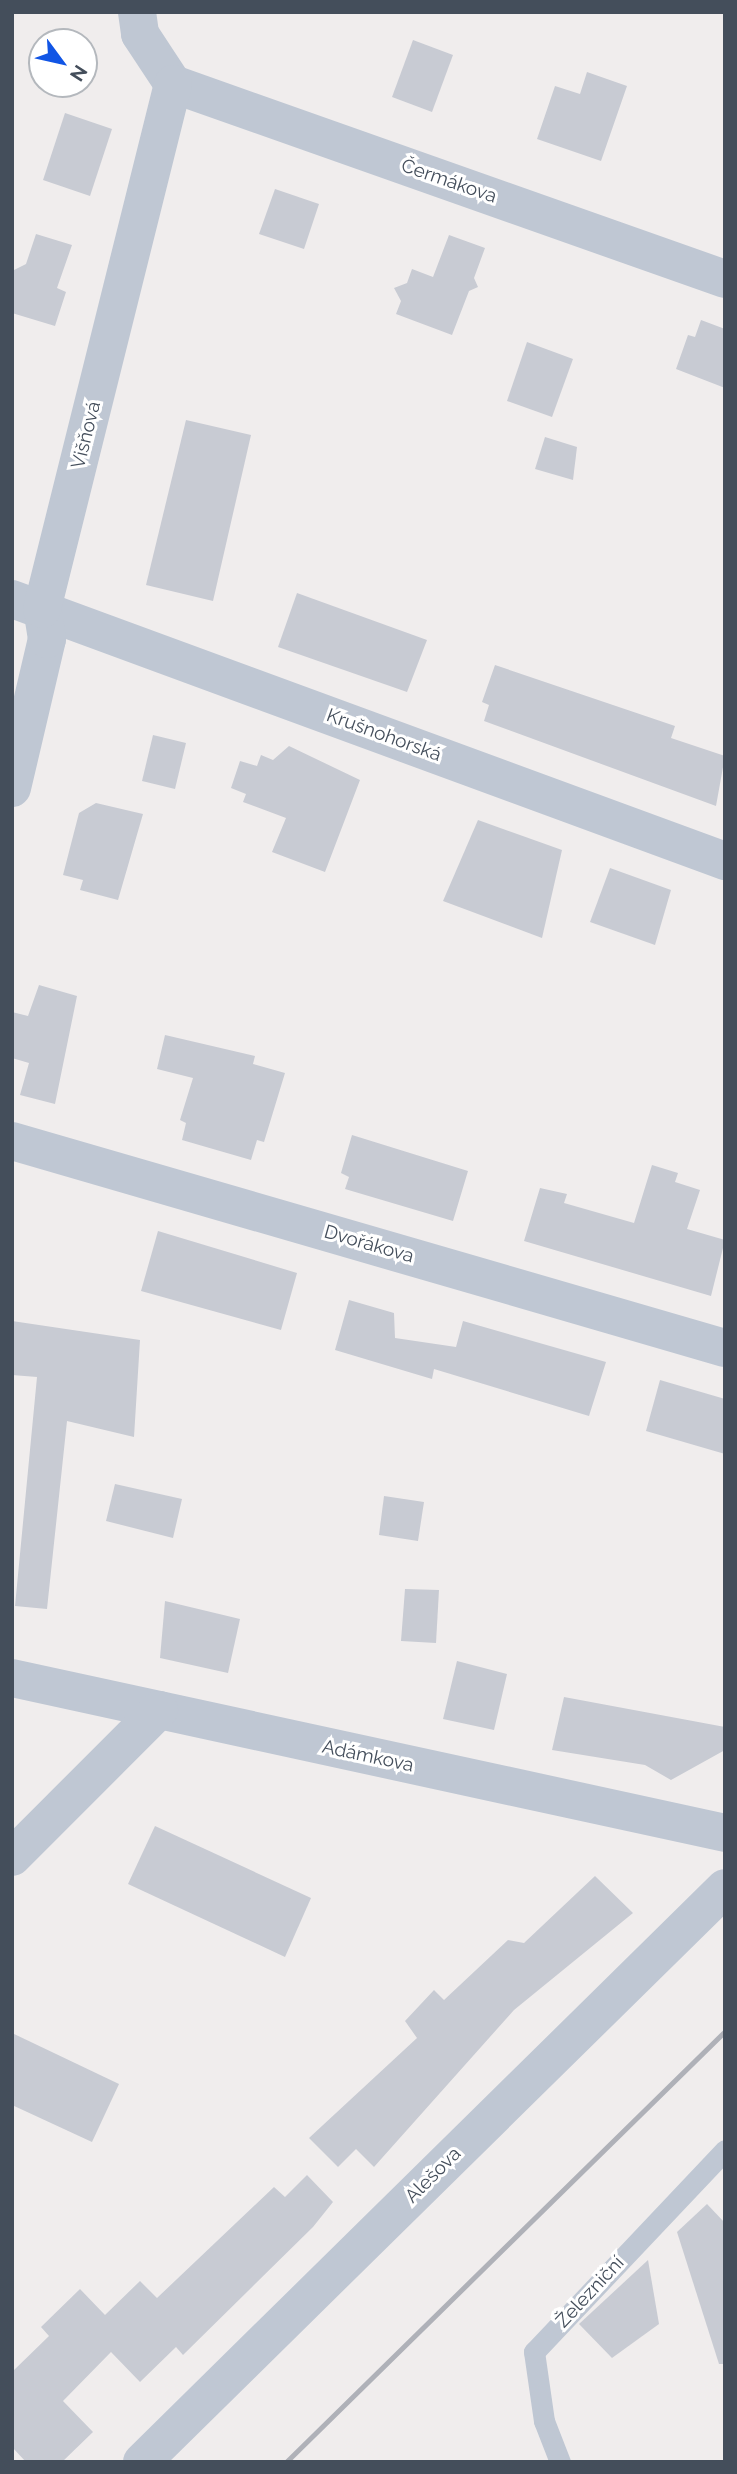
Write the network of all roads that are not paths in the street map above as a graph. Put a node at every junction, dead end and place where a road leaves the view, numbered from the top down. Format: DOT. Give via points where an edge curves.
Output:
graph roads {
  1 [pos="137,12"];
  2 [pos="173,84"];
  3 [pos="725,279"];
  4 [pos="27,604"];
  5 [pos="12,788"];
  6 [pos="725,860"];
  7 [pos="12,1141"];
  8 [pos="725,1348"];
  9 [pos="12,1678"];
  10 [pos="159,1710"];
  11 [pos="725,1833"];
  12 [pos="12,1857"];
  13 [pos="725,1888"];
  14 [pos="725,2150"];
  15 [pos="142,2462"];
  16 [pos="561,2462"];
  1 -- 2 [label="street" via="140,33"];
  2 -- 3 [label="street, Čermákova"];
  2 -- 4 [label="street, Višňová"];
  4 -- 5 [label="street, Višňová" via="47,639"];
  4 -- 6 [label="street, Krušnohorská"];
  7 -- 8 [label="street, Dvořákova"];
  9 -- 10 [label="street, Adámkova"];
  10 -- 11 [label="street, Adámkova"];
  10 -- 12 [label="street"];
  13 -- 15 [label="street, Alešova"];
  14 -- 16 [label="lane, Železniční" via="534,2352 544,2421"];
}
